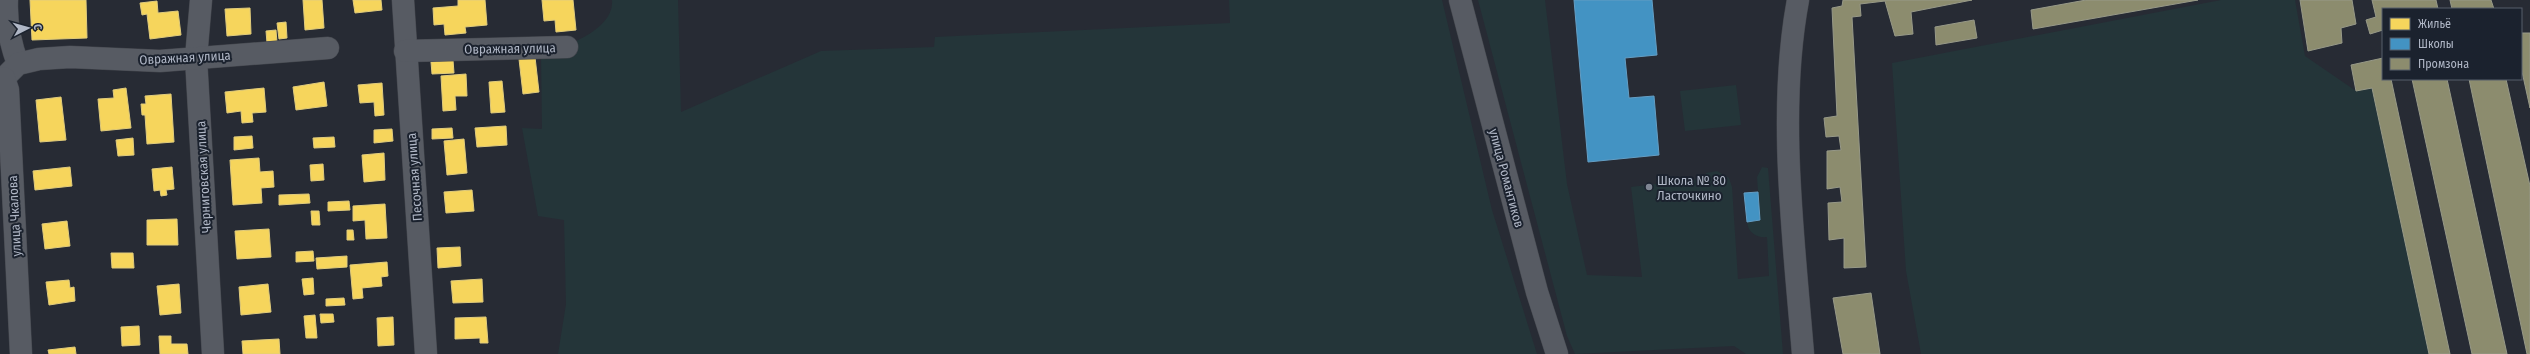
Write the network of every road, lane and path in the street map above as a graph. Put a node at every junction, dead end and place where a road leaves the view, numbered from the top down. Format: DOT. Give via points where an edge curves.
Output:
graph roads {
  1 [pos="7,0"];
  2 [pos="201,0"];
  3 [pos="403,0"];
  4 [pos="1460,0"];
  5 [pos="1798,0"];
  6 [pos="567,47"];
  7 [pos="328,48"];
  8 [pos="405,51"];
  9 [pos="196,58"];
  10 [pos="7,73"];
  11 [pos="21,354"];
  12 [pos="213,354"];
  13 [pos="426,354"];
  14 [pos="1557,354"];
  15 [pos="1803,354"];
  1 -- 10 [label="street, улица Чкалова" via="6,15 11,47"];
  2 -- 9 [label="street, Черниговская улица"];
  3 -- 8 [label="street, Песочная улица"];
  4 -- 14 [label="street, улица Романтиков" via="1537,292"];
  5 -- 15 [label="street" via="1792,28 1788,159"];
  6 -- 8 [label="street, Овражная улица"];
  7 -- 9 [label="street, Овражная улица"];
  8 -- 13 [label="street, Песочная улица"];
  9 -- 10 [label="street, Овражная улица" via="160,61 39,59"];
  9 -- 12 [label="street, Черниговская улица"];
  10 -- 11 [label="street, улица Чкалова"];
}
